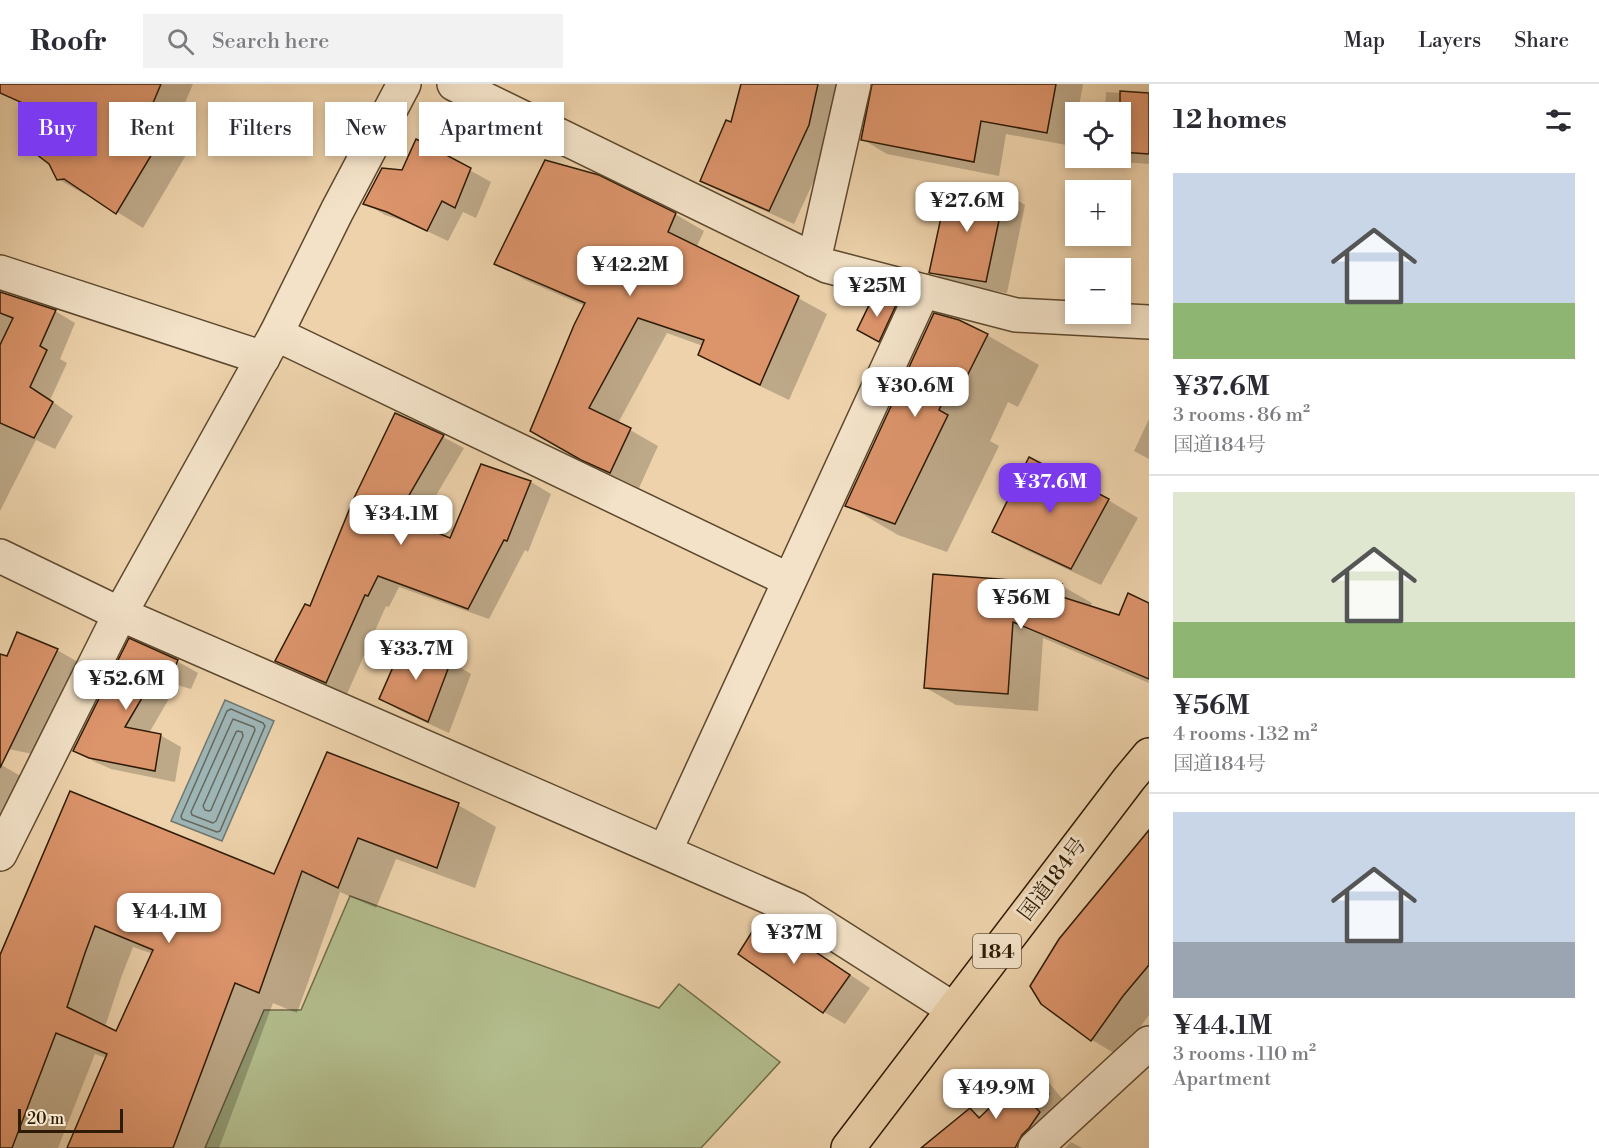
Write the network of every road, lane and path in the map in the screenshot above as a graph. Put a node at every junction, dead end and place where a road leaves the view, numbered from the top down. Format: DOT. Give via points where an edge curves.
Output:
graph roads {
  1 [pos="404,84"];
  2 [pos="454,84"];
  3 [pos="854,84"];
  4 [pos="814,260"];
  5 [pos="0,272"];
  6 [pos="923,291"];
  7 [pos="1149,322"];
  8 [pos="269,346"];
  9 [pos="0,556"];
  10 [pos="789,580"];
  11 [pos="120,614"];
  12 [pos="1149,755"];
  13 [pos="665,851"];
  14 [pos="0,854"];
  15 [pos="953,1009"];
  16 [pos="1149,1043"];
  17 [pos="848,1148"];
  18 [pos="1035,1148"];
  1 -- 8 [label="street"];
  2 -- 4 [label="street"];
  3 -- 4 [label="street"];
  4 -- 6 [label="street"];
  5 -- 8 [label="street"];
  6 -- 7 [label="street" via="1016,315"];
  6 -- 10 [label="street"];
  8 -- 10 [label="street"];
  8 -- 11 [label="street"];
  9 -- 11 [label="street"];
  10 -- 13 [label="street"];
  11 -- 13 [label="street"];
  11 -- 14 [label="street"];
  12 -- 15 [label="highway, 国道184号 / 184"];
  13 -- 15 [label="street" via="796,909"];
  15 -- 17 [label="highway, 国道184号 / 184"];
  16 -- 18 [label="street"];
}
